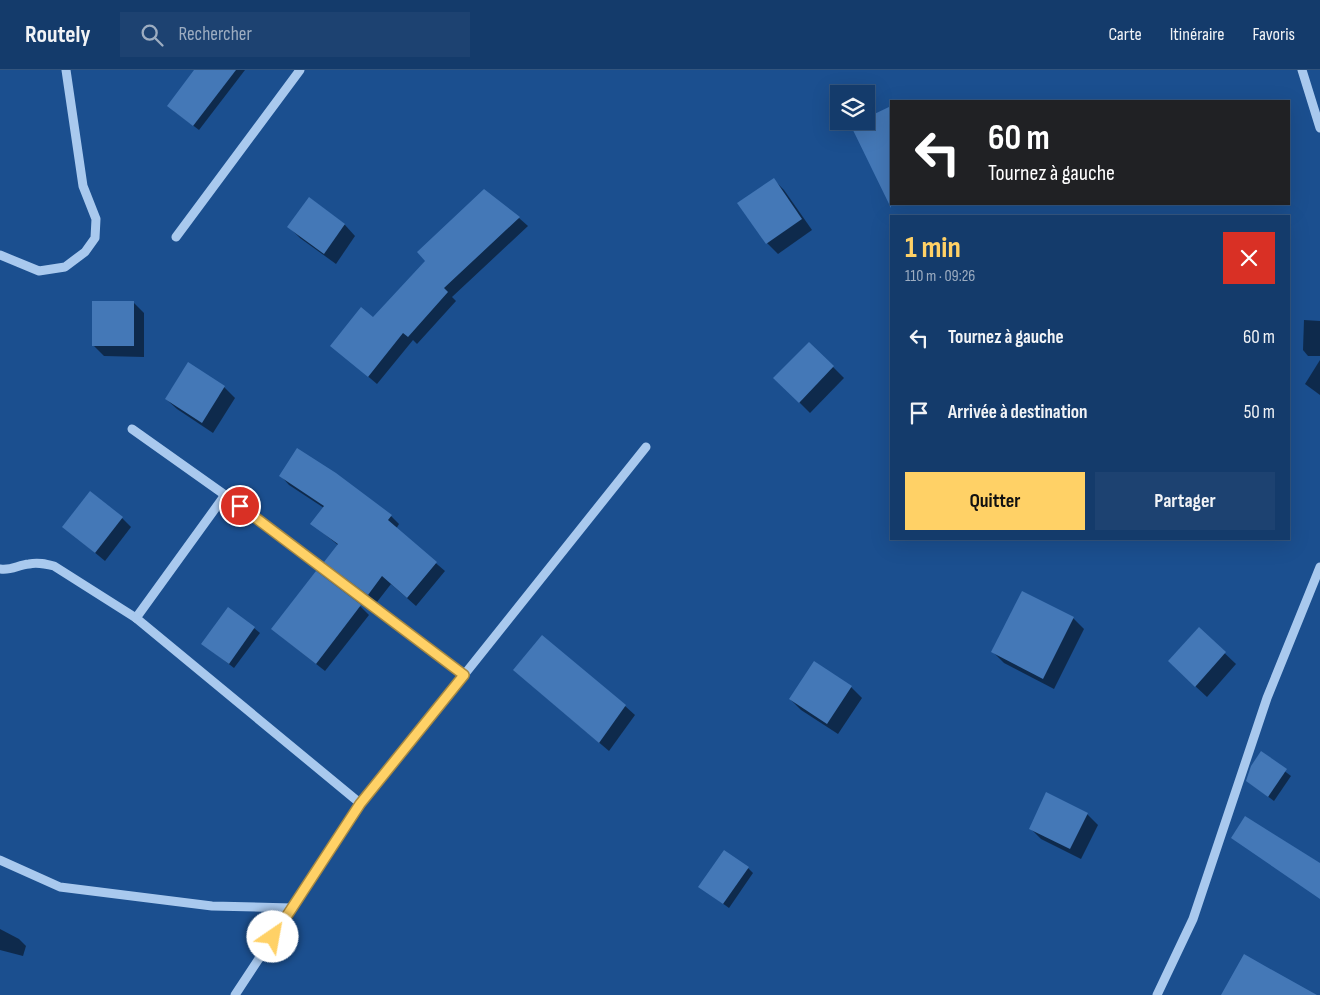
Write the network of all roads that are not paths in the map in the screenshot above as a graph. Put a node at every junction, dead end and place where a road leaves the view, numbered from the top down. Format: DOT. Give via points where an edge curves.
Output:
graph roads {
  1 [pos="66,70"];
  2 [pos="300,70"];
  3 [pos="1302,70"];
  4 [pos="1320,128"];
  5 [pos="176,237"];
  6 [pos="0,255"];
  7 [pos="132,429"];
  8 [pos="646,447"];
  9 [pos="225,495"];
  10 [pos="1320,566"];
  11 [pos="0,569"];
  12 [pos="136,618"];
  13 [pos="464,675"];
  14 [pos="360,804"];
  15 [pos="0,860"];
  16 [pos="292,908"];
  17 [pos="235,995"];
  18 [pos="1157,995"];
  1 -- 6 [label="street" via="83,186 96,219 95,238 85,252 64,267 39,271"];
  2 -- 5 [label="street"];
  3 -- 4 [label="street"];
  7 -- 9 [label="street"];
  8 -- 13 [label="street"];
  9 -- 12 [label="street"];
  9 -- 13 [label="street"];
  10 -- 18 [label="street" via="1266,698 1193,920"];
  11 -- 12 [label="street" via="42,563 54,566"];
  12 -- 14 [label="street"];
  13 -- 14 [label="street"];
  14 -- 16 [label="street"];
  15 -- 16 [label="street" via="60,887 212,906"];
  16 -- 17 [label="street"];
}
